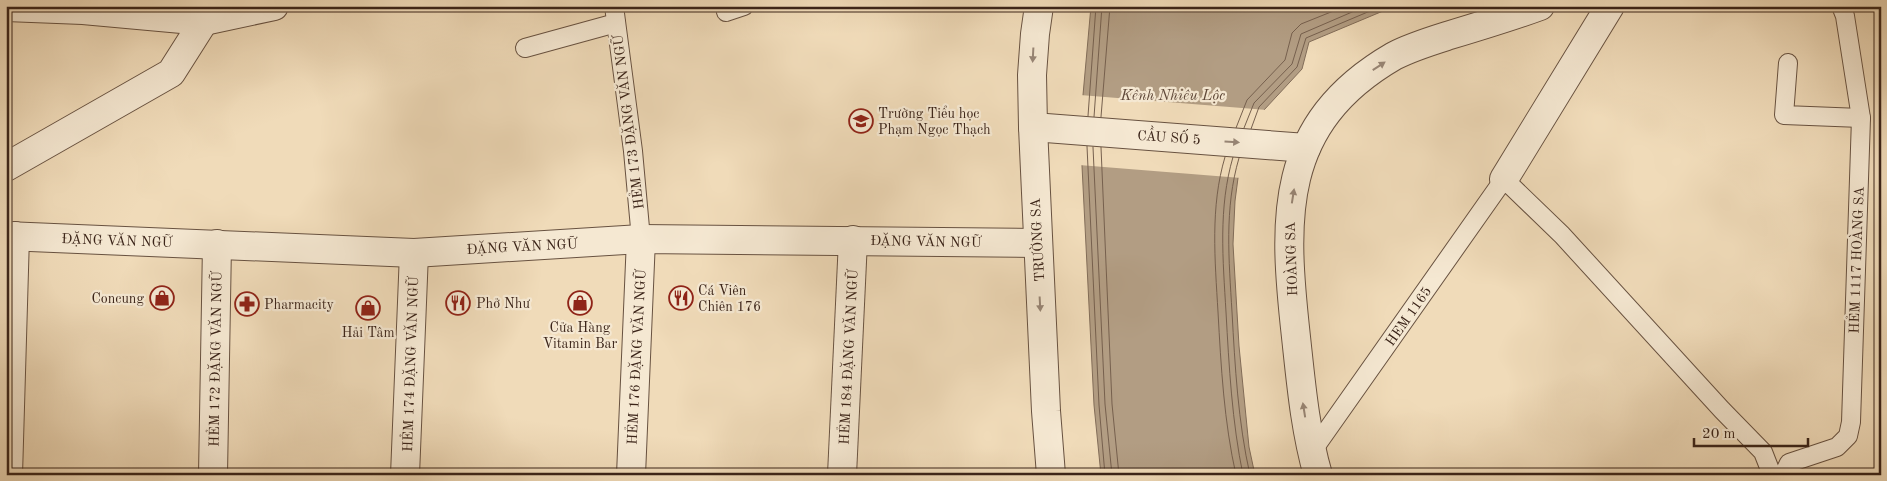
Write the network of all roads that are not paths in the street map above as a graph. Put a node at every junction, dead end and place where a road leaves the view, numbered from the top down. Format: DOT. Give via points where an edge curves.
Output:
graph roads {
  1 [pos="274,6"];
  2 [pos="725,6"];
  3 [pos="744,6"];
  4 [pos="1039,6"];
  5 [pos="1540,6"];
  6 [pos="1610,6"];
  7 [pos="1841,6"];
  8 [pos="6,7"];
  9 [pos="204,13"];
  10 [pos="615,14"];
  11 [pos="525,48"];
  12 [pos="1788,63"];
  13 [pos="1861,118"];
  14 [pos="1032,126"];
  15 [pos="1306,148"];
  16 [pos="6,167"];
  17 [pos="1504,179"];
  18 [pos="11,236"];
  19 [pos="641,239"];
  20 [pos="853,240"];
  21 [pos="1037,243"];
  22 [pos="217,244"];
  23 [pos="414,253"];
  24 [pos="1314,464"];
  25 [pos="8,475"];
  26 [pos="213,475"];
  27 [pos="405,475"];
  28 [pos="630,475"];
  29 [pos="842,475"];
  30 [pos="1051,475"];
  31 [pos="1772,475"];
  32 [pos="1783,475"];
  1 -- 9 [label="street"];
  2 -- 3 [label="lane" via="726,12"];
  4 -- 14 [label="street, TRƯỜNG SA, one-way" via="1032,75"];
  15 -- 5 [label="street, HOÀNG SA, one-way" via="1322,118 1344,92 1395,56 1427,42"];
  6 -- 17 [label="street"];
  7 -- 13 [label="lane, HẺM 1117 HOÀNG SA"];
  8 -- 9 [label="street"];
  9 -- 16 [label="street" via="171,73"];
  10 -- 11 [label="lane"];
  10 -- 19 [label="lane, HẺM 173 ĐẶNG VĂN NGỮ"];
  12 -- 13 [label="lane" via="1784,115"];
  13 -- 32 [label="lane, HẺM 1117 HOÀNG SA" via="1848,436 1838,447 1789,463"];
  14 -- 15 [label="street, CẦU SỐ 5, one-way"];
  14 -- 21 [label="street, TRƯỜNG SA"];
  24 -- 15 [label="street, HOÀNG SA, one-way" via="1296,340 1289,231 1295,182"];
  17 -- 24 [label="lane, HEM 1165"];
  17 -- 31 [label="lane" via="1562,235 1763,452"];
  18 -- 22 [label="street, ĐẶNG VĂN NGỮ"];
  18 -- 25 [label="street"];
  19 -- 20 [label="street, ĐẶNG VĂN NGỮ"];
  19 -- 23 [label="street, ĐẶNG VĂN NGỮ"];
  19 -- 28 [label="street, HẺM 176 ĐẶNG VĂN NGỮ"];
  20 -- 21 [label="street, ĐẶNG VĂN NGỮ"];
  20 -- 29 [label="street, HẺM 184 ĐẶNG VĂN NGỮ"];
  21 -- 30 [label="street, TRƯỜNG SA, one-way"];
  22 -- 23 [label="street, ĐẶNG VĂN NGỮ"];
  22 -- 26 [label="street, HẺM 172 ĐẶNG VĂN NGỮ"];
  23 -- 27 [label="street, HẺM 174 ĐẶNG VĂN NGỮ"];
}
